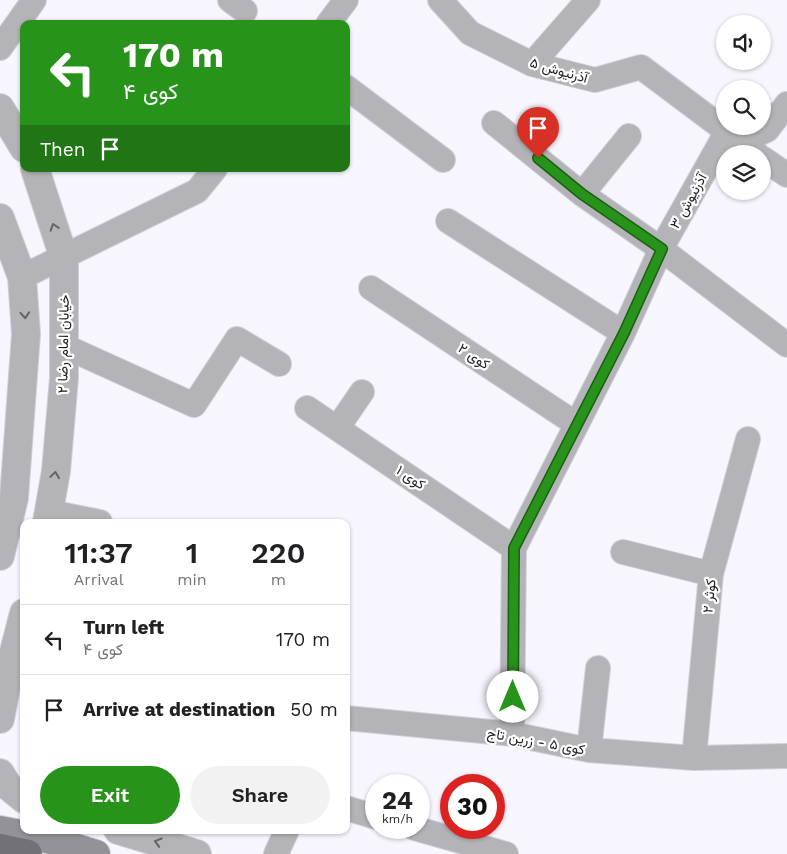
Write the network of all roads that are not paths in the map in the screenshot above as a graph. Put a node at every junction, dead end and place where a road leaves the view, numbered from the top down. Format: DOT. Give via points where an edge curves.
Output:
graph roads {
  1 [pos="34,0"];
  2 [pos="346,0"];
  3 [pos="440,0"];
  4 [pos="588,0"];
  5 [pos="23,20"];
  6 [pos="331,20"];
  7 [pos="20,26"];
  8 [pos="11,42"];
  9 [pos="532,64"];
  10 [pos="350,90"];
  11 [pos="787,104"];
  12 [pos="0,108"];
  13 [pos="494,123"];
  14 [pos="716,125"];
  15 [pos="771,126"];
  16 [pos="725,135"];
  17 [pos="729,135"];
  18 [pos="735,135"];
  19 [pos="756,135"];
  20 [pos="629,136"];
  21 [pos="20,141"];
  22 [pos="744,145"];
  23 [pos="442,160"];
  24 [pos="771,164"];
  25 [pos="36,172"];
  26 [pos="213,172"];
  27 [pos="787,175"];
  28 [pos="582,194"];
  29 [pos="0,218"];
  30 [pos="448,221"];
  31 [pos="662,249"];
  32 [pos="64,258"];
  33 [pos="22,277"];
  34 [pos="371,288"];
  35 [pos="624,333"];
  36 [pos="787,345"];
  37 [pos="64,346"];
  38 [pos="279,364"];
  39 [pos="362,392"];
  40 [pos="307,408"];
  41 [pos="576,424"];
  42 [pos="338,427"];
  43 [pos="748,439"];
  44 [pos="48,517"];
  45 [pos="69,519"];
  46 [pos="514,548"];
  47 [pos="623,552"];
  48 [pos="0,556"];
  49 [pos="711,574"];
  50 [pos="20,630"];
  51 [pos="598,668"];
  52 [pos="11,672"];
  53 [pos="350,718"];
  54 [pos="0,719"];
  55 [pos="512,734"];
  56 [pos="589,750"];
  57 [pos="787,756"];
  58 [pos="694,758"];
  59 [pos="0,773"];
  60 [pos="20,796"];
  61 [pos="0,802"];
  62 [pos="20,803"];
  63 [pos="350,809"];
  64 [pos="365,814"];
  65 [pos="0,830"];
  66 [pos="430,833"];
  67 [pos="20,834"];
  68 [pos="21,834"];
  69 [pos="131,834"];
  70 [pos="285,834"];
  71 [pos="0,848"];
  72 [pos="28,854"];
  73 [pos="96,854"];
  74 [pos="197,854"];
  75 [pos="276,854"];
  76 [pos="506,854"];
  1 -- 5 [label="street"];
  2 -- 6 [label="street"];
  3 -- 9 [label="street, آذرنیوش ۵" via="470,33"];
  4 -- 9 [label="street"];
  7 -- 8 [label="street"];
  9 -- 14 [label="street, آذرنیوش ۵" via="594,80 641,67"];
  10 -- 23 [label="street"];
  11 -- 15 [label="street"];
  12 -- 21 [label="street"];
  13 -- 28 [label="street"];
  16 -- 31 [label="street, آذرنیوش ۳"];
  17 -- 22 [label="street, آذرنیوش ۵"];
  18 -- 19 [label="street" via="749,138"];
  20 -- 28 [label="street"];
  24 -- 27 [label="street"];
  32 -- 25 [label="street, خیابان امام رضا ۲, one-way"];
  26 -- 32 [label="street" via="197,191"];
  28 -- 31 [label="street"];
  29 -- 33 [label="street"];
  30 -- 35 [label="street"];
  31 -- 35 [label="street, آذرنیوش ۳"];
  31 -- 36 [label="street"];
  32 -- 33 [label="street"];
  32 -- 37 [label="street, خیابان امام رضا ۲"];
  33 -- 48 [label="street, one-way" via="26,334 14,498"];
  34 -- 41 [label="street, کوی ۲"];
  35 -- 41 [label="street, آذرنیوش ۳"];
  37 -- 38 [label="street" via="194,405 237,339"];
  44 -- 37 [label="street, خیابان امام رضا ۲, one-way" via="64,378"];
  39 -- 42 [label="street"];
  40 -- 42 [label="street, کوی ۱"];
  41 -- 46 [label="street, آذرنیوش ۳"];
  42 -- 46 [label="street, کوی ۱"];
  43 -- 49 [label="street, کوثر ۲"];
  44 -- 45 [label="street"];
  46 -- 55 [label="street, آذرنیوش ۳"];
  47 -- 49 [label="street"];
  49 -- 58 [label="street, کوثر ۲"];
  50 -- 52 [label="street"];
  51 -- 56 [label="street"];
  52 -- 54 [label="street"];
  53 -- 55 [label="street, کوی ۵ - زرین تاج"];
  55 -- 56 [label="street, کوی ۵ - زرین تاج"];
  56 -- 58 [label="street, کوی ۵ - زرین تاج"];
  57 -- 58 [label="street, کوی ۵ - زرین تاج"];
  59 -- 60 [label="street" via="8,786"];
  61 -- 62 [label="street"];
  63 -- 64 [label="street"];
  65 -- 67 [label="main road"];
  66 -- 76 [label="street"];
  68 -- 73 [label="main road"];
  74 -- 69 [label="street, one-way"];
  70 -- 75 [label="street"];
  71 -- 72 [label="highway"];
}
